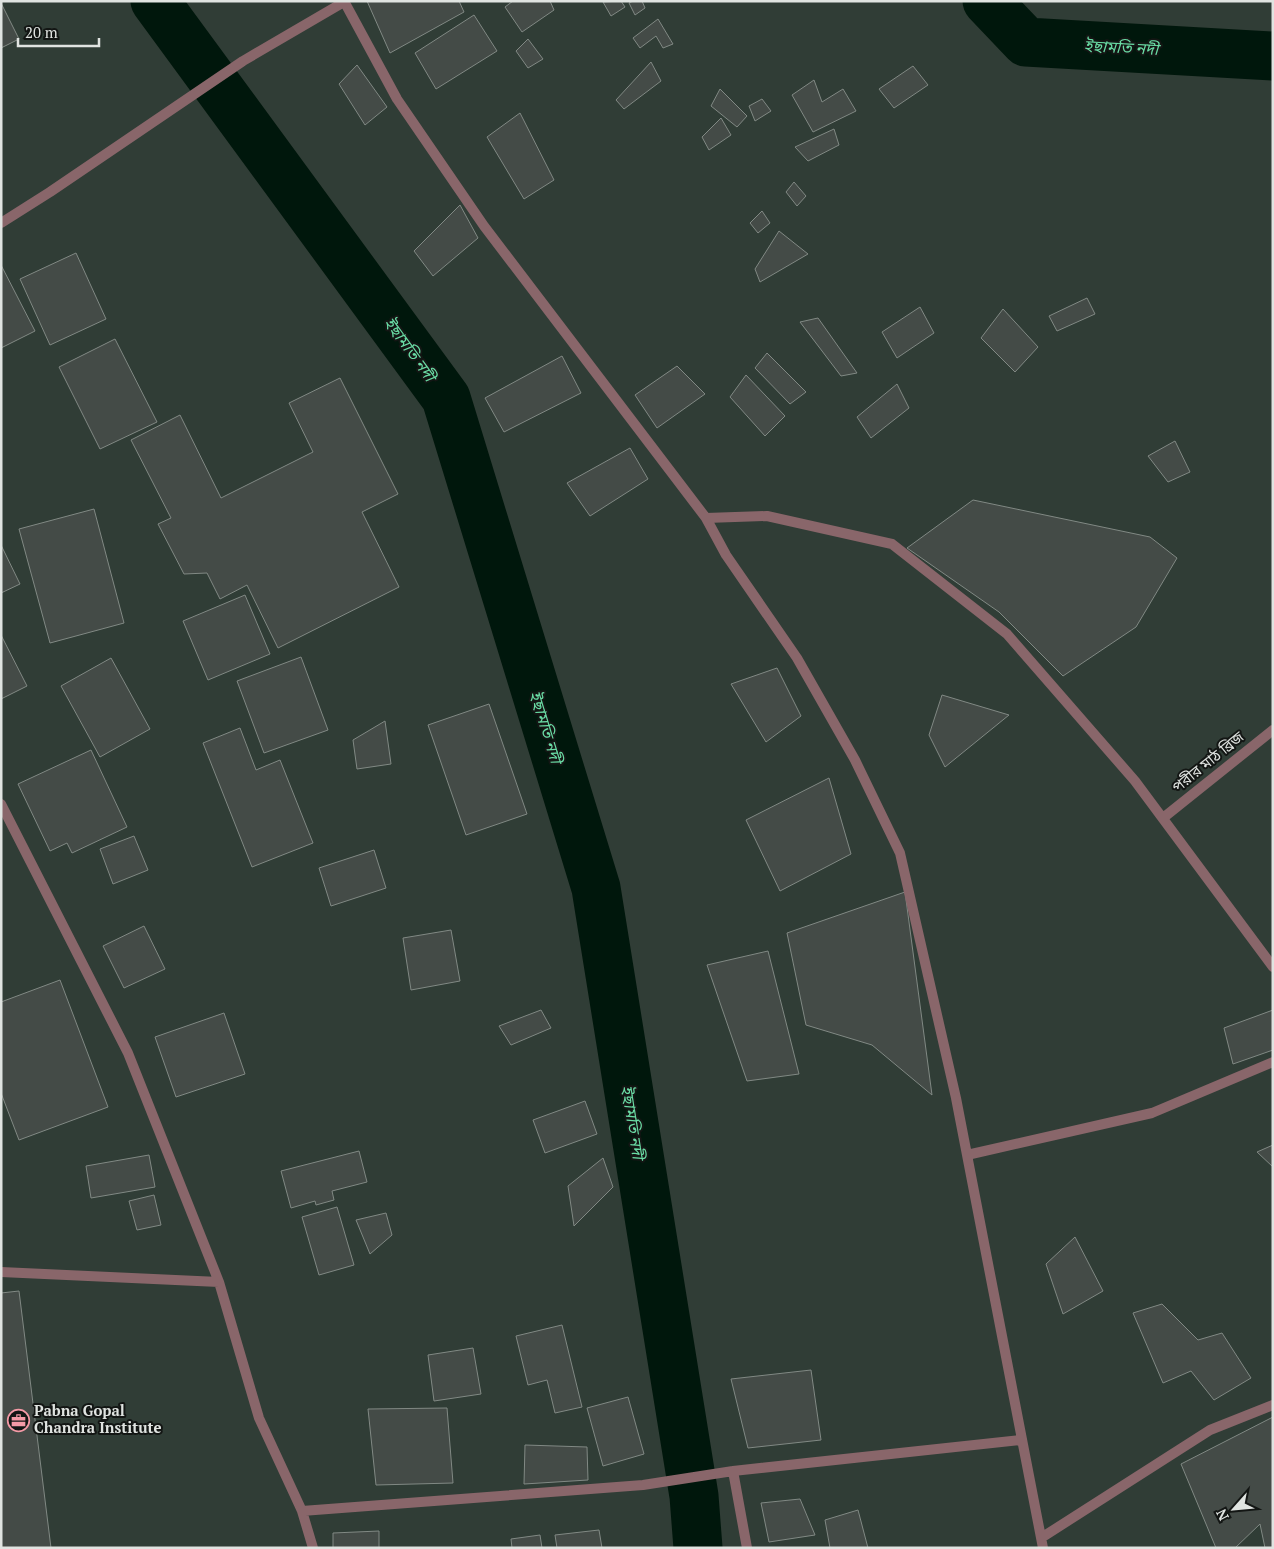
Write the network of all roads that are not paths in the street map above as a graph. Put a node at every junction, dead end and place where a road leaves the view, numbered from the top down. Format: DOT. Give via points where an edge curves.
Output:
graph roads {
  1 [pos="344,2"];
  2 [pos="1,222"];
  3 [pos="706,518"];
  4 [pos="1273,730"];
  5 [pos="1,804"];
  6 [pos="1163,818"];
  7 [pos="1273,967"];
  8 [pos="1273,1062"];
  9 [pos="967,1156"];
  10 [pos="1,1272"];
  11 [pos="219,1282"];
  12 [pos="1273,1405"];
  13 [pos="1020,1440"];
  14 [pos="732,1471"];
  15 [pos="302,1511"];
  16 [pos="1042,1543"];
  17 [pos="313,1548"];
  18 [pos="746,1548"];
  1 -- 2 [label="street" via="244,61"];
  1 -- 3 [label="street" via="397,99 484,226"];
  3 -- 6 [label="street" via="768,516 892,544 1007,634 1136,781"];
  3 -- 9 [label="street" via="726,555 797,658 856,760 900,853"];
  4 -- 6 [label="street, পরীর মাঠ ব্রিজ"];
  5 -- 11 [label="street" via="128,1053"];
  6 -- 7 [label="street"];
  8 -- 9 [label="street" via="1152,1113"];
  9 -- 13 [label="street"];
  10 -- 11 [label="street"];
  11 -- 15 [label="street" via="259,1418"];
  12 -- 16 [label="street" via="1210,1430"];
  13 -- 14 [label="street"];
  13 -- 16 [label="street"];
  14 -- 15 [label="street" via="643,1485"];
  14 -- 18 [label="street"];
  15 -- 17 [label="street"];
}
